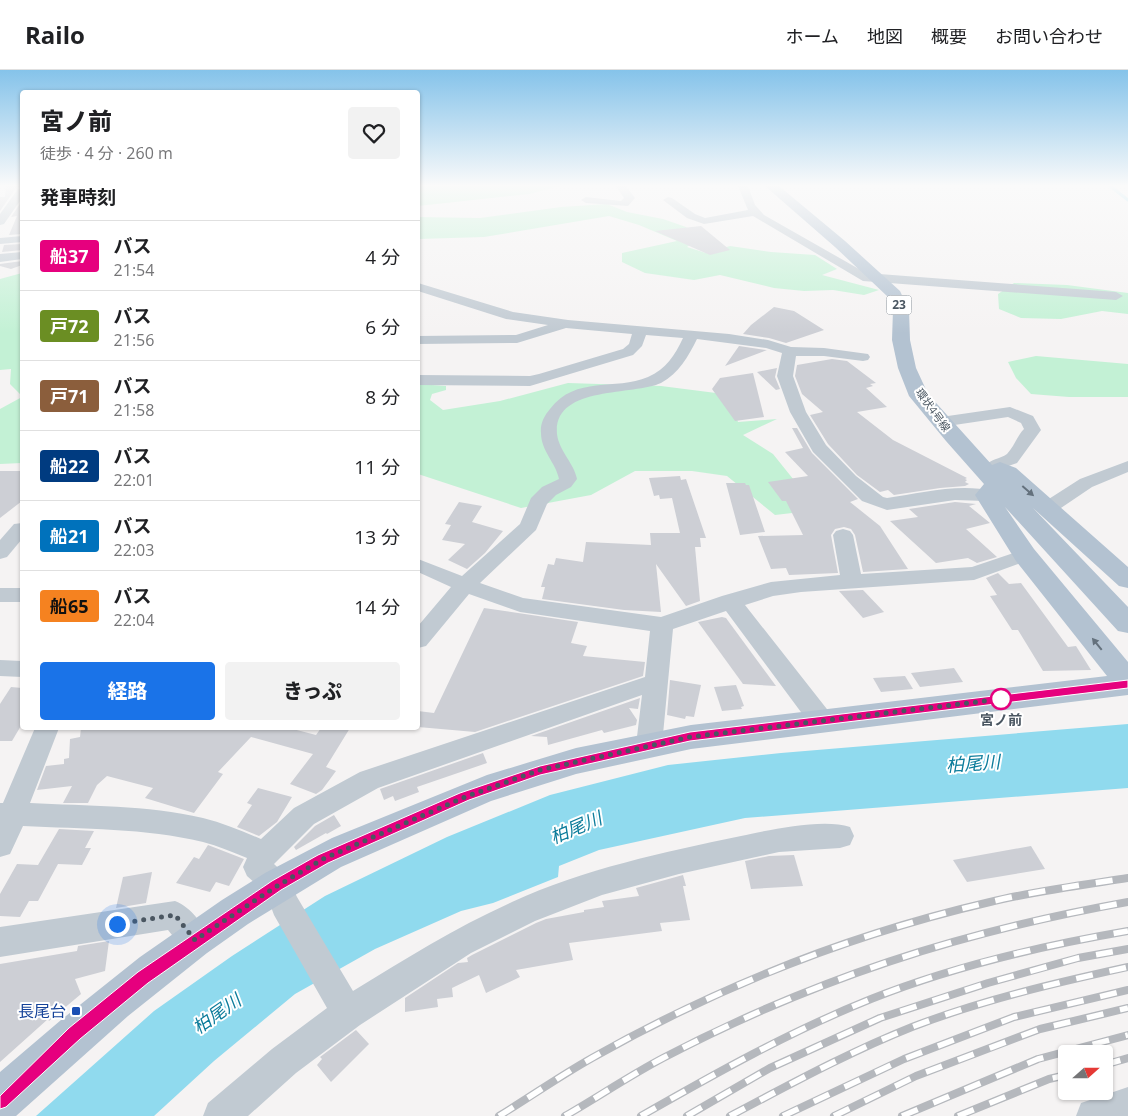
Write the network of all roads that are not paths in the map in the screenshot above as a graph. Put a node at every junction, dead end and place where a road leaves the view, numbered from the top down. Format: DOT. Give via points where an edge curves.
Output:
graph roads {
  1 [pos="788,235"];
  2 [pos="828,235"];
  3 [pos="20,239"];
  4 [pos="0,241"];
  5 [pos="20,256"];
  6 [pos="0,258"];
  7 [pos="879,279"];
  8 [pos="420,288"];
  9 [pos="1116,296"];
  10 [pos="568,324"];
  11 [pos="641,330"];
  12 [pos="692,335"];
  13 [pos="420,340"];
  14 [pos="790,351"];
  15 [pos="863,357"];
  16 [pos="420,380"];
  17 [pos="941,422"];
  18 [pos="1128,466"];
  19 [pos="992,482"];
  20 [pos="1017,505"];
  21 [pos="1048,508"];
  22 [pos="0,524"];
  23 [pos="20,528"];
  24 [pos="20,530"];
  25 [pos="843,536"];
  26 [pos="0,553"];
  27 [pos="1025,555"];
  28 [pos="420,566"];
  29 [pos="1128,580"];
  30 [pos="852,582"];
  31 [pos="465,586"];
  32 [pos="0,595"];
  33 [pos="20,595"];
  34 [pos="730,601"];
  35 [pos="1128,624"];
  36 [pos="662,625"];
  37 [pos="420,638"];
  38 [pos="0,668"];
  39 [pos="20,669"];
  40 [pos="654,682"];
  41 [pos="1128,683"];
  42 [pos="821,720"];
  43 [pos="45,730"];
  44 [pos="649,745"];
  45 [pos="6,814"];
  46 [pos="840,836"];
  47 [pos="0,845"];
  48 [pos="265,853"];
  49 [pos="281,895"];
  50 [pos="195,940"];
  51 [pos="0,942"];
  52 [pos="346,1009"];
  53 [pos="0,1101"];
  54 [pos="1128,1105"];
  55 [pos="221,1116"];
  56 [pos="1094,1116"];
  1 -- 7 [label="street" via="863,277"];
  2 -- 7 [label="main road, 環状4号線 / 23"];
  3 -- 4 [label="street"];
  5 -- 6 [label="street"];
  7 -- 9 [label="street"];
  7 -- 17 [label="main road, 環状4号線 / 23" via="894,294 901,310 901,340 907,368 919,396"];
  8 -- 10 [label="street" via="503,314"];
  10 -- 11 [label="street"];
  10 -- 13 [label="street" via="517,339"];
  11 -- 12 [label="street"];
  11 -- 16 [label="street" via="635,346 628,352 530,381"];
  12 -- 14 [label="street" via="768,344"];
  12 -- 31 [label="street" via="677,363 665,374 627,386 578,393 560,406 553,414 548,433 568,479 543,496 525,530"];
  14 -- 15 [label="street"];
  14 -- 19 [label="street" via="784,376 798,412 819,448 869,497 887,504 955,494"];
  17 -- 19 [label="main road, 環状4号線 / 23"];
  17 -- 19 [label="street" via="1010,412 1027,420 1033,430 1024,438 1018,454"];
  18 -- 21 [label="street" via="1086,483"];
  19 -- 20 [label="main road, 23"];
  19 -- 21 [label="main road, 23, one-way" via="1008,473"];
  19 -- 27 [label="main road"];
  20 -- 35 [label="main road, 23"];
  21 -- 29 [label="main road, 23"];
  22 -- 23 [label="street"];
  24 -- 26 [label="street"];
  25 -- 30 [label="street"];
  27 -- 30 [label="street" via="974,573"];
  41 -- 27 [label="main road, one-way"];
  28 -- 31 [label="street"];
  30 -- 34 [label="street" via="771,589"];
  31 -- 36 [label="street" via="520,605"];
  31 -- 37 [label="street"];
  32 -- 33 [label="street"];
  34 -- 36 [label="street"];
  34 -- 42 [label="street"];
  36 -- 40 [label="street"];
  38 -- 39 [label="street"];
  40 -- 44 [label="street"];
  40 -- 48 [label="street" via="369,780 304,816"];
  41 -- 42 [label="main road"];
  42 -- 44 [label="main road"];
  43 -- 45 [label="street"];
  44 -- 49 [label="main road" via="540,770 465,797 323,859"];
  45 -- 47 [label="street" via="12,821"];
  45 -- 48 [label="street" via="118,818 193,828"];
  46 -- 52 [label="street" via="779,840 679,861 592,885 524,910"];
  48 -- 49 [label="street" via="257,867"];
  49 -- 50 [label="main road"];
  49 -- 52 [label="street"];
  50 -- 51 [label="street" via="175,915"];
  50 -- 53 [label="main road" via="75,1033"];
  52 -- 55 [label="street"];
  54 -- 56 [label="street"];
}
